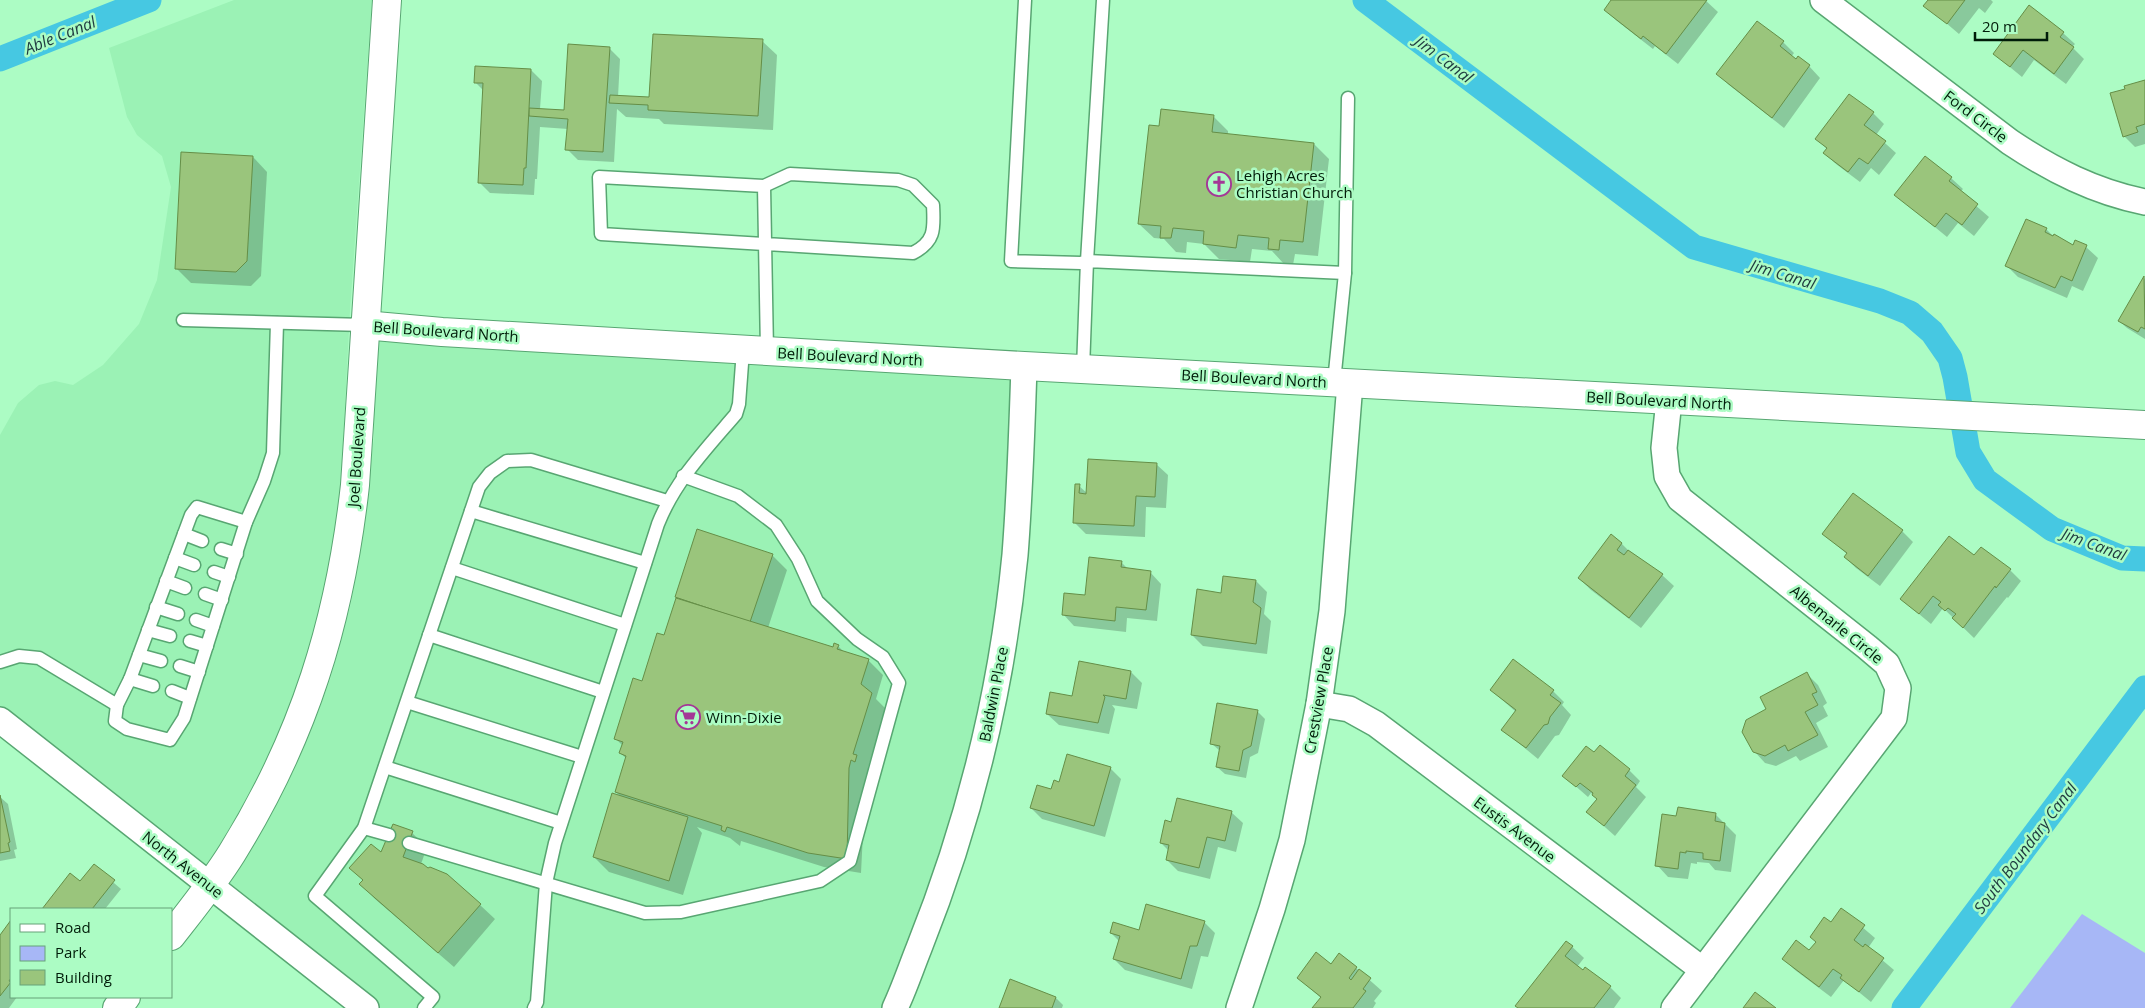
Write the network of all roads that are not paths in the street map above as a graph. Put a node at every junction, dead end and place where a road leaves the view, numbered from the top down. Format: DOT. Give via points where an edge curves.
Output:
graph roads {
  1 [pos="387,0"];
  2 [pos="1025,0"];
  3 [pos="1102,0"];
  4 [pos="1822,0"];
  5 [pos="1348,98"];
  6 [pos="764,186"];
  7 [pos="2145,202"];
  8 [pos="766,244"];
  9 [pos="1087,261"];
  10 [pos="1345,273"];
  11 [pos="183,320"];
  12 [pos="277,323"];
  13 [pos="364,326"];
  14 [pos="755,350"];
  15 [pos="1024,366"];
  16 [pos="1083,369"];
  17 [pos="1342,382"];
  18 [pos="1668,400"];
  19 [pos="2145,425"];
  20 [pos="683,476"];
  21 [pos="667,501"];
  22 [pos="471,511"];
  23 [pos="246,522"];
  24 [pos="184,534"];
  25 [pos="202,541"];
  26 [pos="221,549"];
  27 [pos="237,554"];
  28 [pos="175,558"];
  29 [pos="645,563"];
  30 [pos="194,565"];
  31 [pos="452,568"];
  32 [pos="214,572"];
  33 [pos="229,577"];
  34 [pos="166,581"];
  35 [pos="185,588"];
  36 [pos="205,594"];
  37 [pos="222,600"];
  38 [pos="156,608"];
  39 [pos="178,614"];
  40 [pos="196,620"];
  41 [pos="214,626"];
  42 [pos="625,626"];
  43 [pos="148,630"];
  44 [pos="429,635"];
  45 [pos="170,636"];
  46 [pos="190,642"];
  47 [pos="207,646"];
  48 [pos="139,655"];
  49 [pos="161,661"];
  50 [pos="0,662"];
  51 [pos="180,666"];
  52 [pos="199,672"];
  53 [pos="130,679"];
  54 [pos="153,686"];
  55 [pos="172,691"];
  56 [pos="603,692"];
  57 [pos="190,698"];
  58 [pos="407,702"];
  59 [pos="1319,704"];
  60 [pos="117,705"];
  61 [pos="0,720"];
  62 [pos="582,757"];
  63 [pos="385,767"];
  64 [pos="561,823"];
  65 [pos="364,828"];
  66 [pos="389,835"];
  67 [pos="409,843"];
  68 [pos="546,883"];
  69 [pos="210,885"];
  70 [pos="172,935"];
  71 [pos="1703,970"];
  72 [pos="125,998"];
  73 [pos="117,1008"];
  74 [pos="366,1008"];
  75 [pos="424,1008"];
  76 [pos="534,1008"];
  77 [pos="894,1008"];
  78 [pos="1239,1008"];
  79 [pos="1674,1008"];
  1 -- 13 [label="street, Joel Boulevard"];
  2 -- 9 [label="lane" via="1011,261"];
  3 -- 9 [label="lane"];
  4 -- 7 [label="street, Ford Circle" via="2036,160 2095,188"];
  5 -- 10 [label="lane"];
  6 -- 8 [label="lane"];
  6 -- 8 [label="lane" via="790,174 898,180 912,185 927,197 933,205 934,222 934,230 926,246 913,253"];
  6 -- 8 [label="lane" via="599,177 601,234"];
  8 -- 14 [label="lane"];
  9 -- 10 [label="lane"];
  9 -- 16 [label="lane"];
  10 -- 17 [label="lane"];
  11 -- 12 [label="lane"];
  12 -- 13 [label="lane"];
  12 -- 23 [label="lane" via="273,452"];
  13 -- 14 [label="street, Bell Boulevard North"];
  13 -- 69 [label="street, Joel Boulevard" via="351,524 337,600 317,674 263,800"];
  14 -- 15 [label="street, Bell Boulevard North"];
  14 -- 20 [label="lane" via="736,414"];
  15 -- 16 [label="street, Bell Boulevard North"];
  15 -- 77 [label="street, Baldwin Place" via="1022,463 1014,557 988,726 965,816 934,910"];
  16 -- 17 [label="street, Bell Boulevard North"];
  17 -- 18 [label="street, Bell Boulevard North"];
  17 -- 59 [label="street, Crestview Place" via="1332,611"];
  18 -- 19 [label="street, Bell Boulevard North"];
  18 -- 71 [label="street, Albemarle Circle" via="1664,448 1667,476 1680,499 1887,664 1898,688 1894,718"];
  20 -- 21 [label="lane"];
  20 -- 68 [label="lane" via="738,496 776,525 798,559 817,601 883,657 899,683 850,861 820,881 682,912 645,913"];
  21 -- 22 [label="lane" via="531,460 507,461 490,473 479,487"];
  21 -- 29 [label="lane"];
  22 -- 29 [label="lane"];
  22 -- 31 [label="lane"];
  23 -- 24 [label="lane" via="197,507"];
  23 -- 27 [label="lane"];
  24 -- 25 [label="lane"];
  24 -- 28 [label="lane"];
  26 -- 27 [label="lane"];
  27 -- 33 [label="lane"];
  28 -- 30 [label="lane"];
  28 -- 34 [label="lane"];
  29 -- 42 [label="lane"];
  31 -- 42 [label="lane"];
  31 -- 44 [label="lane"];
  32 -- 33 [label="lane"];
  33 -- 37 [label="lane"];
  34 -- 35 [label="lane"];
  34 -- 38 [label="lane"];
  36 -- 37 [label="lane"];
  37 -- 41 [label="lane"];
  38 -- 39 [label="lane"];
  38 -- 43 [label="lane"];
  40 -- 41 [label="lane"];
  41 -- 47 [label="lane"];
  42 -- 56 [label="lane"];
  43 -- 45 [label="lane"];
  43 -- 48 [label="lane"];
  44 -- 56 [label="lane"];
  44 -- 58 [label="lane"];
  46 -- 47 [label="lane"];
  47 -- 52 [label="lane"];
  48 -- 49 [label="lane"];
  48 -- 53 [label="lane"];
  50 -- 60 [label="lane" via="19,656 39,658"];
  51 -- 52 [label="lane"];
  52 -- 57 [label="lane"];
  53 -- 54 [label="lane"];
  53 -- 60 [label="lane"];
  55 -- 57 [label="lane"];
  56 -- 62 [label="lane"];
  57 -- 60 [label="lane" via="184,718 170,740 127,729 115,721"];
  58 -- 62 [label="lane"];
  58 -- 63 [label="lane"];
  59 -- 71 [label="street, Eustis Avenue" via="1349,709 1376,724"];
  59 -- 78 [label="street, Crestview Place" via="1292,840"];
  61 -- 69 [label="street, North Avenue"];
  62 -- 64 [label="lane"];
  63 -- 64 [label="lane"];
  63 -- 65 [label="lane"];
  64 -- 68 [label="lane"];
  65 -- 66 [label="lane"];
  65 -- 75 [label="lane" via="315,896 434,997"];
  67 -- 68 [label="lane"];
  68 -- 76 [label="lane"];
  69 -- 70 [label="street, Joel Boulevard"];
  69 -- 74 [label="street, North Avenue"];
  71 -- 79 [label="street, Albemarle Circle"];
  72 -- 73 [label="street"];
}
